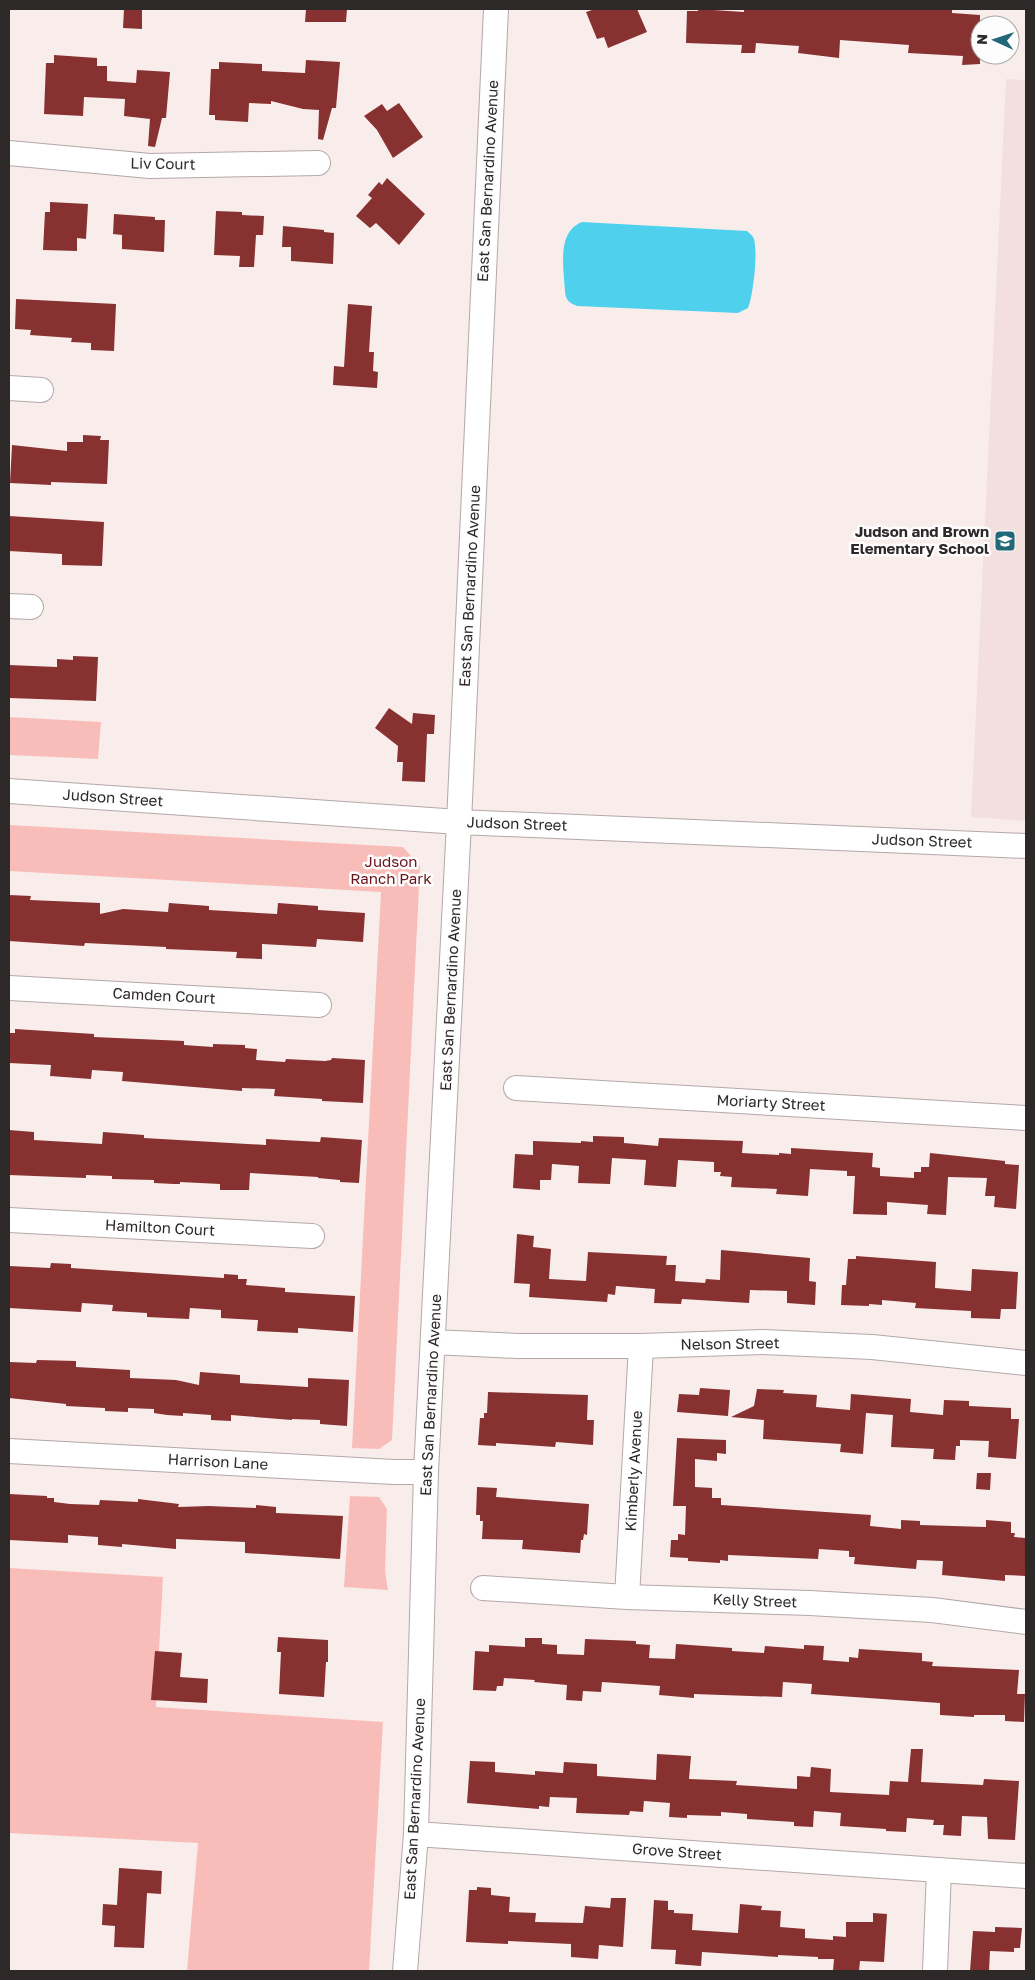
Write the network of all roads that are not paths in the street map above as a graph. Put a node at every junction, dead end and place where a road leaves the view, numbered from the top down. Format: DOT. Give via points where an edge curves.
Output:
graph roads {
  1 [pos="496,9"];
  2 [pos="9,153"];
  3 [pos="318,163"];
  4 [pos="9,388"];
  5 [pos="41,390"];
  6 [pos="9,791"];
  7 [pos="459,822"];
  8 [pos="1026,846"];
  9 [pos="9,988"];
  10 [pos="319,1005"];
  11 [pos="516,1088"];
  12 [pos="1026,1118"];
  13 [pos="9,1220"];
  14 [pos="312,1236"];
  15 [pos="433,1342"];
  16 [pos="641,1346"];
  17 [pos="1026,1363"];
  18 [pos="9,1451"];
  19 [pos="426,1472"];
  20 [pos="483,1588"];
  21 [pos="627,1597"];
  22 [pos="1026,1622"];
  23 [pos="416,1834"];
  24 [pos="939,1870"];
  25 [pos="1026,1876"];
  26 [pos="405,1971"];
  27 [pos="935,1971"];
  1 -- 7 [label="street, East San Bernardino Avenue"];
  2 -- 3 [label="street, Liv Court" via="150,166"];
  4 -- 5 [label="street"];
  6 -- 7 [label="street, Judson Street"];
  7 -- 8 [label="street, Judson Street"];
  7 -- 15 [label="street, East San Bernardino Avenue"];
  9 -- 10 [label="street, Camden Court"];
  11 -- 12 [label="street, Moriarty Street"];
  13 -- 14 [label="street, Hamilton Court"];
  15 -- 16 [label="street, Nelson Street"];
  15 -- 19 [label="street, East San Bernardino Avenue"];
  16 -- 17 [label="street, Nelson Street" via="783,1343 872,1347"];
  16 -- 21 [label="street, Kimberly Avenue"];
  18 -- 19 [label="street, Harrison Lane"];
  19 -- 23 [label="street, East San Bernardino Avenue"];
  20 -- 21 [label="street, Kelly Street"];
  21 -- 22 [label="street, Kelly Street" via="932,1610"];
  23 -- 24 [label="street, Grove Street"];
  23 -- 26 [label="street, East San Bernardino Avenue"];
  24 -- 25 [label="street, Grove Street"];
  24 -- 27 [label="street"];
}
